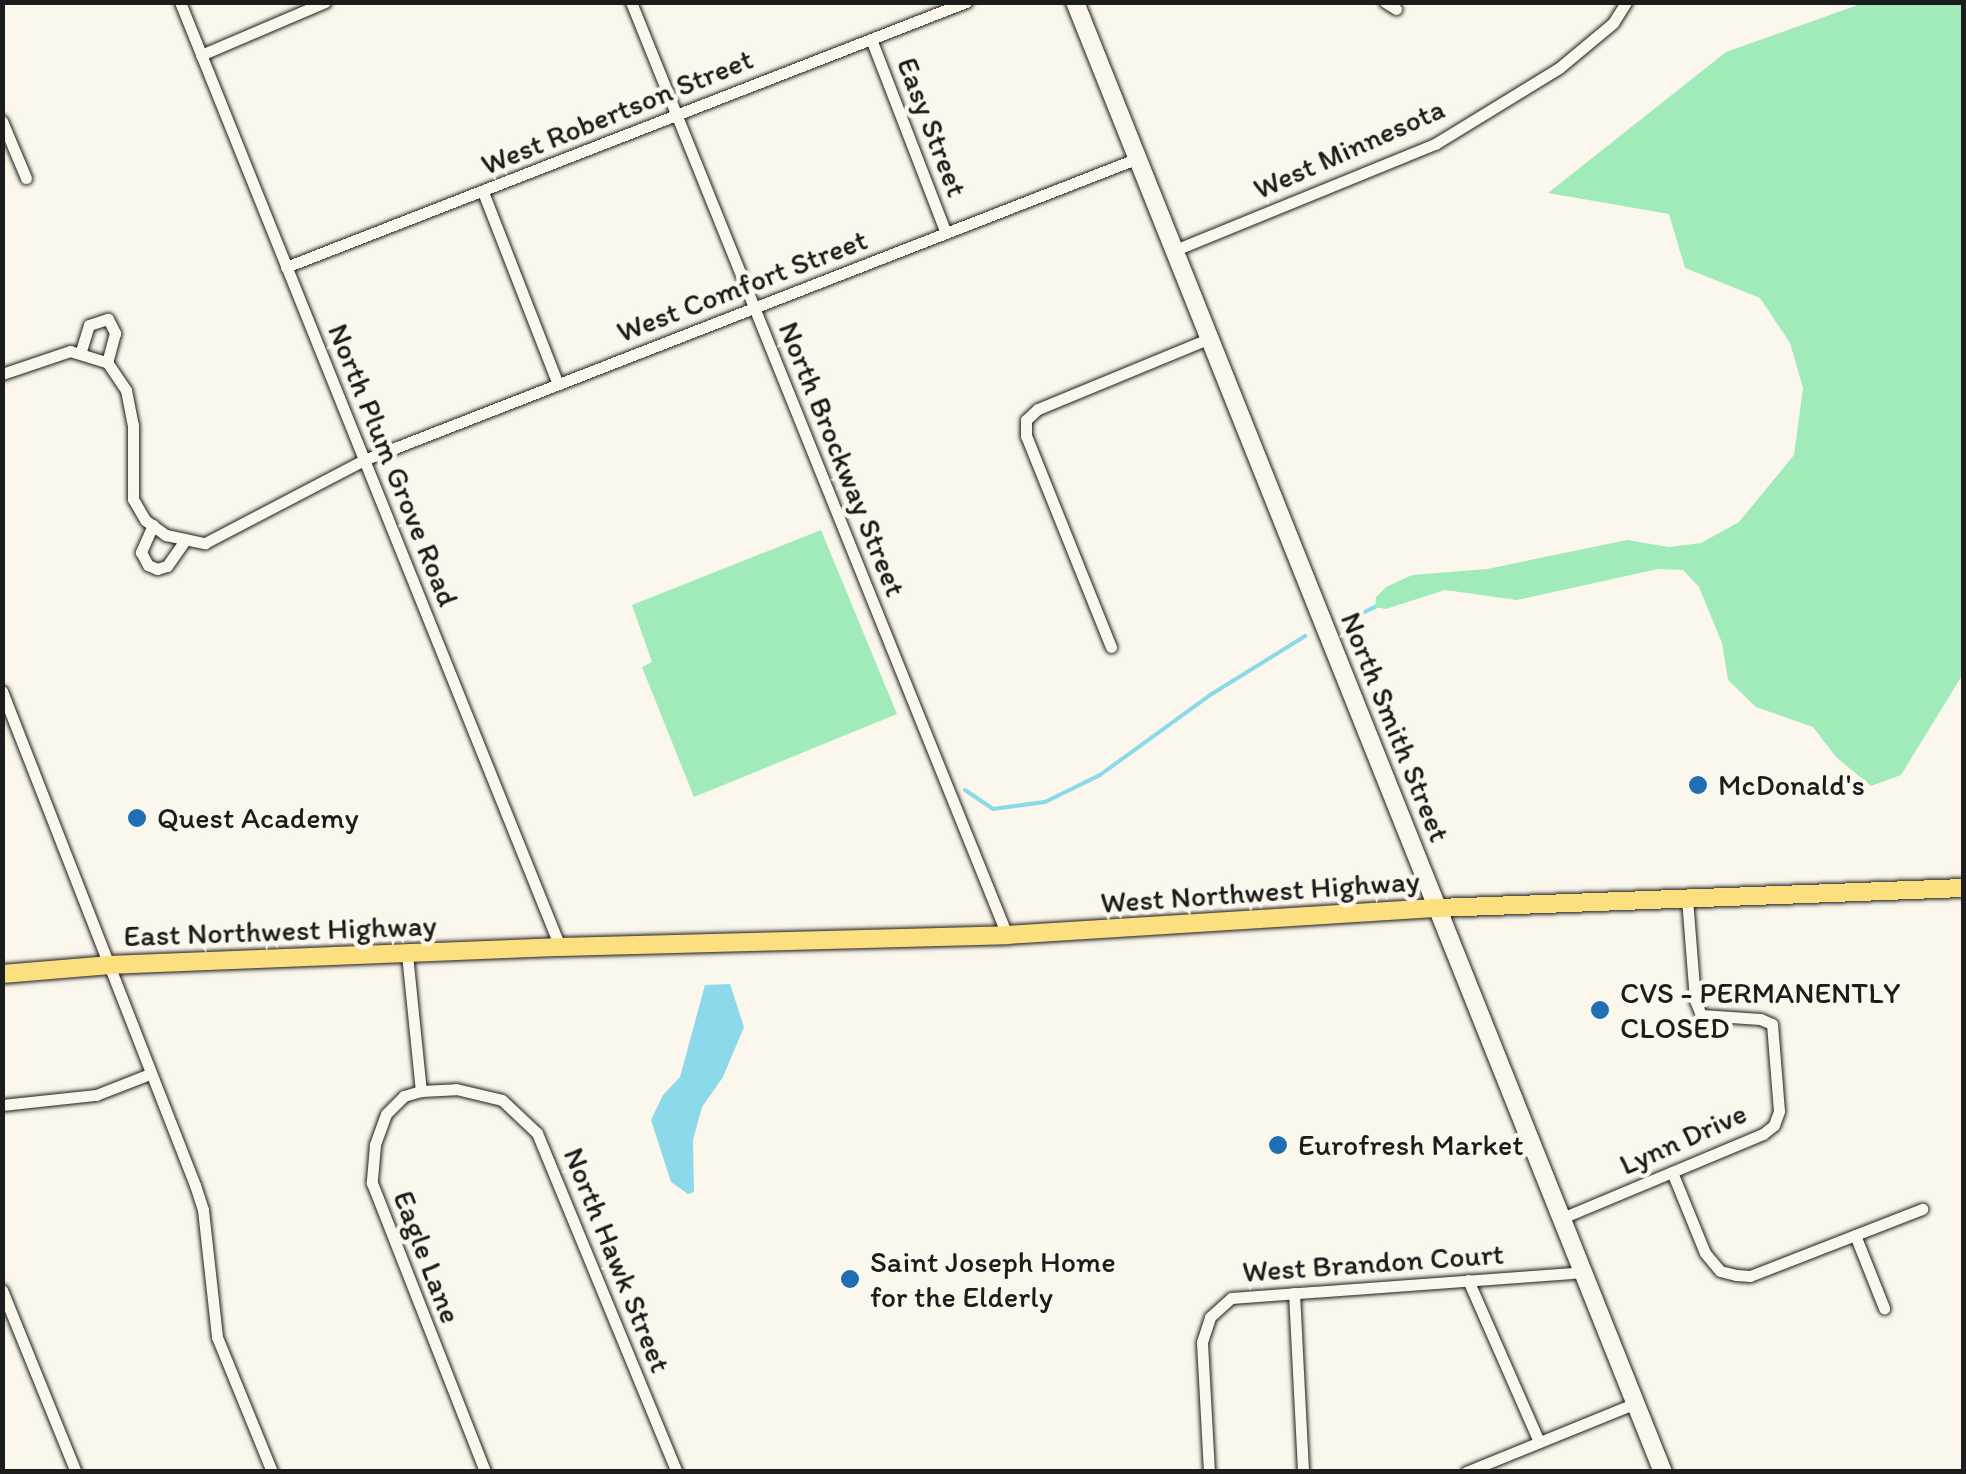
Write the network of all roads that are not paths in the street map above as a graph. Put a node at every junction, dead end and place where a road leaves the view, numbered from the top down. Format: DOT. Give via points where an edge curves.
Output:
graph roads {
  1 [pos="180,2"];
  2 [pos="324,2"];
  3 [pos="631,2"];
  4 [pos="966,2"];
  5 [pos="1076,2"];
  6 [pos="1626,2"];
  7 [pos="871,39"];
  8 [pos="201,54"];
  9 [pos="676,115"];
  10 [pos="2,121"];
  11 [pos="1138,158"];
  12 [pos="26,178"];
  13 [pos="483,192"];
  14 [pos="946,232"];
  15 [pos="1175,250"];
  16 [pos="286,266"];
  17 [pos="754,308"];
  18 [pos="1210,338"];
  19 [pos="81,351"];
  20 [pos="108,362"];
  21 [pos="2,374"];
  22 [pos="558,384"];
  23 [pos="364,460"];
  24 [pos="153,525"];
  25 [pos="184,542"];
  26 [pos="1110,647"];
  27 [pos="2,691"];
  28 [pos="1964,888"];
  29 [pos="1686,899"];
  30 [pos="1438,908"];
  31 [pos="1007,934"];
  32 [pos="560,947"];
  33 [pos="407,954"];
  34 [pos="112,965"];
  35 [pos="2,974"];
  36 [pos="150,1074"];
  37 [pos="421,1091"];
  38 [pos="2,1106"];
  39 [pos="1672,1172"];
  40 [pos="1922,1209"];
  41 [pos="1562,1218"];
  42 [pos="1855,1235"];
  43 [pos="1584,1272"];
  44 [pos="1468,1280"];
  45 [pos="2,1290"];
  46 [pos="1294,1293"];
  47 [pos="1884,1308"];
  48 [pos="1636,1403"];
  49 [pos="1539,1442"];
  50 [pos="76,1472"];
  51 [pos="272,1472"];
  52 [pos="485,1472"];
  53 [pos="677,1472"];
  54 [pos="1209,1472"];
  55 [pos="1302,1472"];
  56 [pos="1466,1472"];
  57 [pos="1663,1472"];
  1 -- 8 [label="street, North Plum Grove Road"];
  2 -- 8 [label="street"];
  3 -- 9 [label="street, North Brockway Street"];
  4 -- 7 [label="street, West Robertson Street"];
  5 -- 11 [label="street, North Smith Street"];
  6 -- 15 [label="street, West Minnesota" via="1613,22 1559,68 1434,144"];
  7 -- 9 [label="street, West Robertson Street"];
  7 -- 14 [label="street, Easy Street"];
  8 -- 16 [label="street, North Plum Grove Road"];
  9 -- 13 [label="street, West Robertson Street"];
  9 -- 17 [label="street, North Brockway Street"];
  10 -- 12 [label="street"];
  11 -- 14 [label="street, West Comfort Street"];
  11 -- 15 [label="street, North Smith Street"];
  13 -- 16 [label="street, West Robertson Street"];
  13 -- 22 [label="street"];
  14 -- 17 [label="street, West Comfort Street"];
  15 -- 18 [label="street, North Smith Street"];
  16 -- 23 [label="street, North Plum Grove Road"];
  17 -- 22 [label="street, West Comfort Street"];
  17 -- 31 [label="street, North Brockway Street"];
  18 -- 26 [label="street" via="1026,420 1026,436"];
  18 -- 30 [label="street, North Smith Street"];
  19 -- 20 [label="street"];
  19 -- 20 [label="street" via="88,325 108,319 116,332"];
  19 -- 21 [label="street"];
  20 -- 24 [label="street" via="126,390 134,426 133,499"];
  22 -- 23 [label="street, West Comfort Street"];
  23 -- 25 [label="street, West Comfort Street" via="216,538"];
  23 -- 32 [label="street, North Plum Grove Road"];
  24 -- 25 [label="street"];
  24 -- 25 [label="street, West Comfort Street" via="142,552 148,565 167,566"];
  27 -- 34 [label="street"];
  28 -- 29 [label="main road, West Northwest Highway"];
  29 -- 30 [label="main road, West Northwest Highway"];
  29 -- 39 [label="street, Lynn Drive" via="1694,1000 1701,1015 1772,1024 1779,1111 1763,1134"];
  30 -- 31 [label="main road, West Northwest Highway"];
  30 -- 41 [label="street, North Smith Street"];
  31 -- 32 [label="main road, West Northwest Highway"];
  32 -- 33 [label="main road, East Northwest Highway"];
  33 -- 34 [label="main road, East Northwest Highway"];
  33 -- 37 [label="street"];
  34 -- 35 [label="main road, East Northwest Highway"];
  34 -- 36 [label="street"];
  36 -- 38 [label="street" via="96,1095"];
  36 -- 51 [label="street" via="203,1210 217,1337"];
  37 -- 52 [label="street, Eagle Lane" via="404,1096 386,1114 372,1183"];
  37 -- 53 [label="street, North Hawk Street" via="456,1089 502,1100 536,1133"];
  39 -- 41 [label="street, Lynn Drive"];
  39 -- 42 [label="street" via="1705,1253 1720,1271 1750,1276"];
  40 -- 42 [label="street"];
  41 -- 43 [label="street, North Smith Street"];
  42 -- 47 [label="street"];
  43 -- 44 [label="street, West Brandon Court"];
  43 -- 48 [label="street, North Smith Street"];
  44 -- 46 [label="street, West Brandon Court"];
  44 -- 49 [label="street"];
  45 -- 50 [label="street"];
  46 -- 54 [label="street, West Brandon Court" via="1231,1298 1210,1316 1202,1342"];
  46 -- 55 [label="street"];
  48 -- 49 [label="street"];
  48 -- 57 [label="street, North Smith Street"];
  49 -- 56 [label="street"];
}
